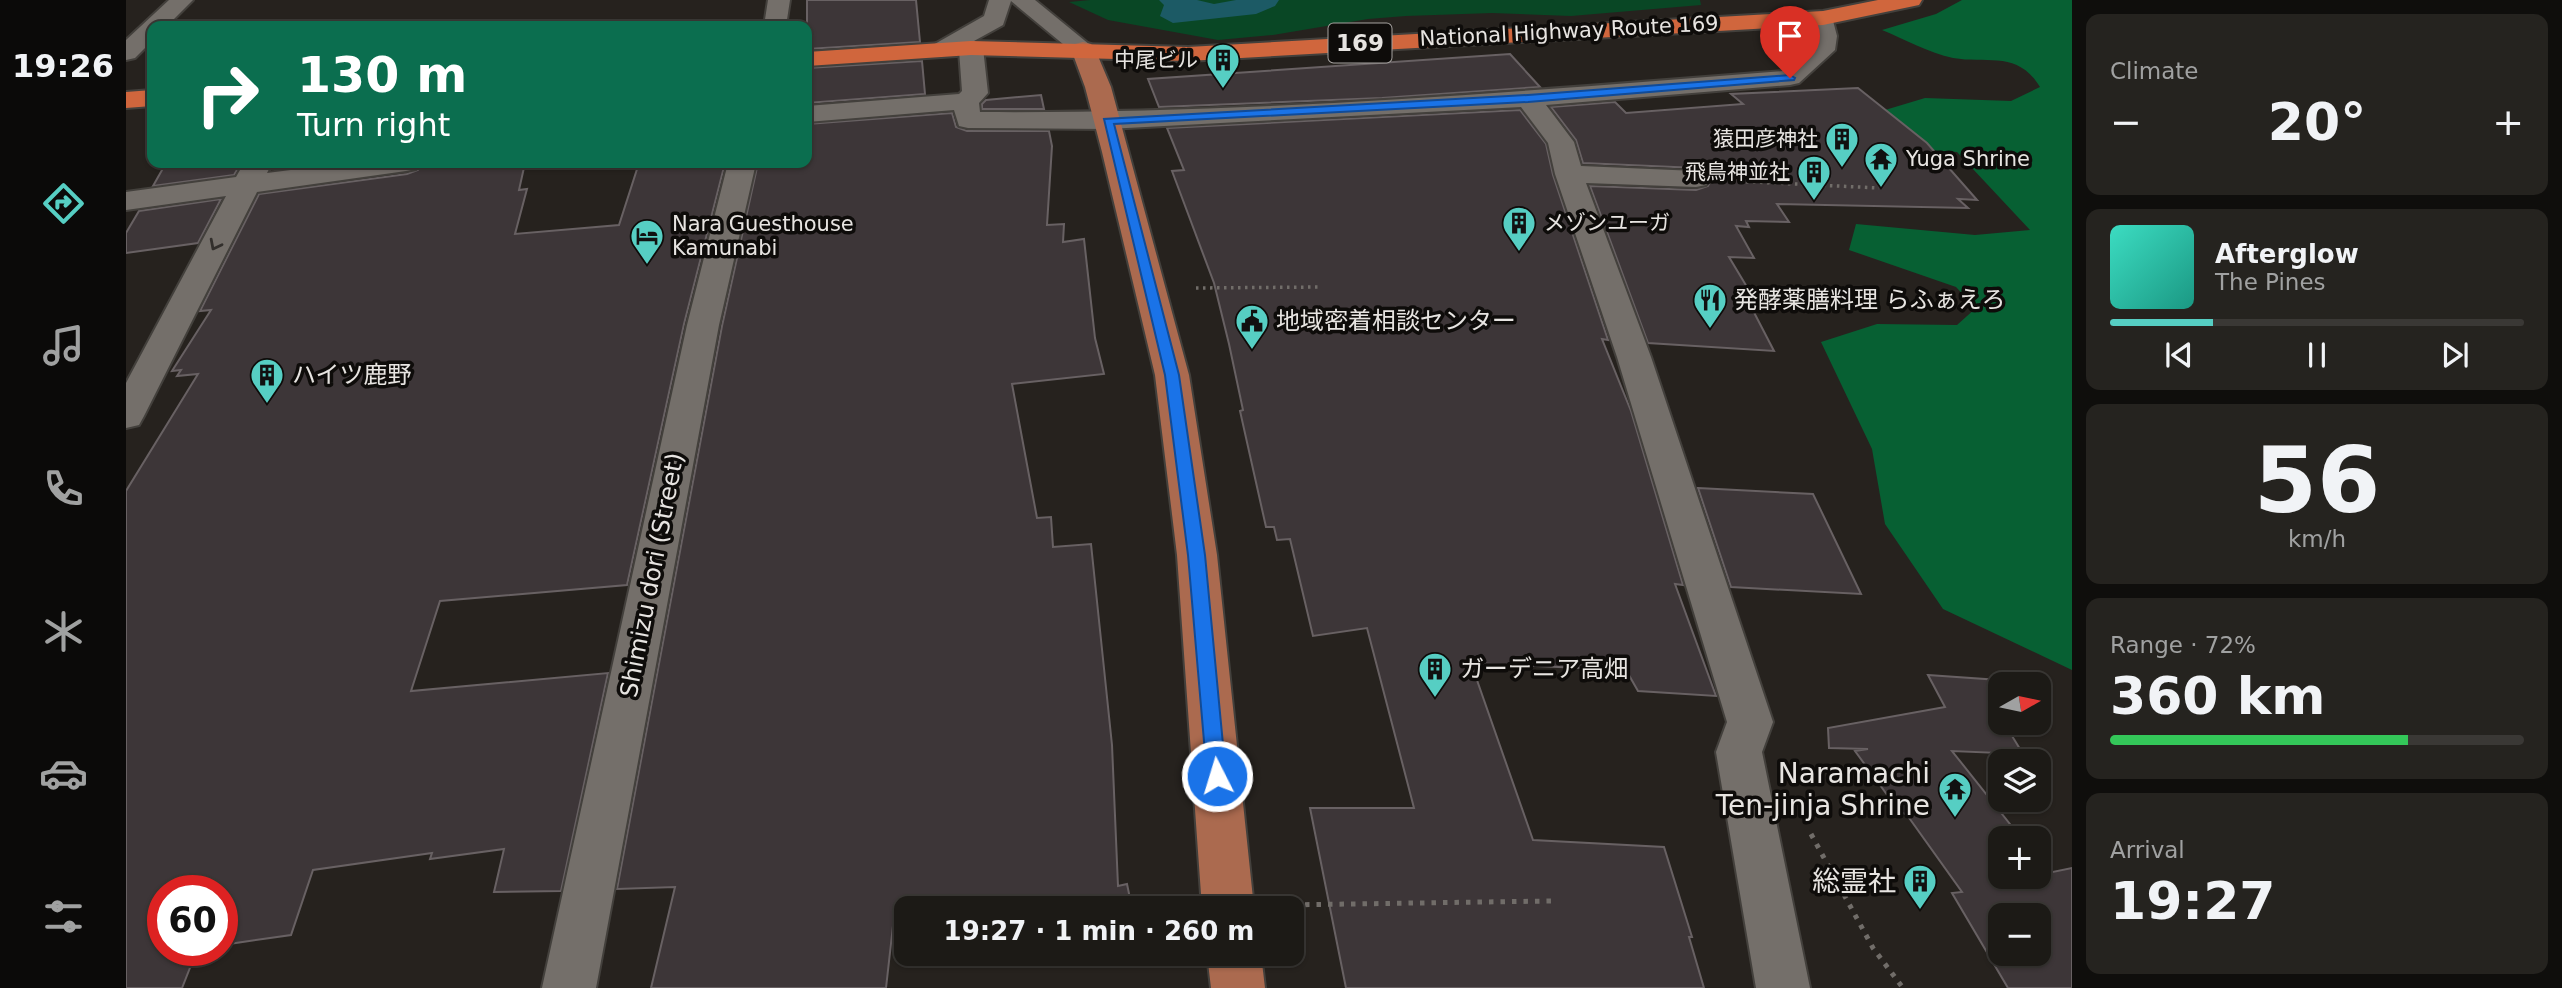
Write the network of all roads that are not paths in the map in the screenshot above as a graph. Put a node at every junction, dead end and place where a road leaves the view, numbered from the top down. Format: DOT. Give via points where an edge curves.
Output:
graph roads {
  1 [pos="182,0"];
  2 [pos="779,0"];
  3 [pos="1000,0"];
  4 [pos="1021,0"];
  5 [pos="1911,0"];
  6 [pos="1823,18"];
  7 [pos="159,21"];
  8 [pos="776,21"];
  9 [pos="147,33"];
  10 [pos="971,47"];
  11 [pos="1083,49"];
  12 [pos="941,50"];
  13 [pos="126,53"];
  14 [pos="812,59"];
  15 [pos="147,98"];
  16 [pos="1528,99"];
  17 [pos="126,100"];
  18 [pos="966,101"];
  19 [pos="812,114"];
  20 [pos="1108,121"];
  21 [pos="329,168"];
  22 [pos="741,168"];
  23 [pos="252,173"];
  24 [pos="1569,174"];
  25 [pos="1696,179"];
  26 [pos="126,201"];
  27 [pos="126,416"];
  28 [pos="1228,896"];
  29 [pos="1235,966"];
  30 [pos="569,988"];
  31 [pos="1238,988"];
  32 [pos="1783,988"];
  1 -- 7 [label="street"];
  2 -- 8 [label="street"];
  3 -- 12 [label="street" via="995,20"];
  4 -- 11 [label="street"];
  5 -- 6 [label="highway, National Highway Route 169 / 169"];
  6 -- 11 [label="highway, National Highway Route 169 / 169" via="1188,54"];
  6 -- 16 [label="street" via="1823,50 1790,78"];
  9 -- 13 [label="street"];
  10 -- 11 [label="highway, National Highway Route 169 / 169"];
  10 -- 12 [label="highway, National Highway Route 169 / 169"];
  10 -- 18 [label="street" via="975,93"];
  11 -- 20 [label="main road"];
  12 -- 14 [label="highway, National Highway Route 169 / 169"];
  15 -- 17 [label="highway"];
  16 -- 20 [label="street"];
  16 -- 24 [label="street" via="1561,142"];
  18 -- 19 [label="street"];
  18 -- 20 [label="street" via="968,120"];
  20 -- 28 [label="main road" via="1172,375 1195,541"];
  21 -- 23 [label="street"];
  22 -- 30 [label="street, Shimizu dori (Street)" via="703,325"];
  23 -- 26 [label="street"];
  23 -- 27 [label="street, one-way"];
  24 -- 25 [label="street"];
  24 -- 32 [label="street" via="1634,357 1750,722 1739,752"];
  29 -- 31 [label="main road"];
}
